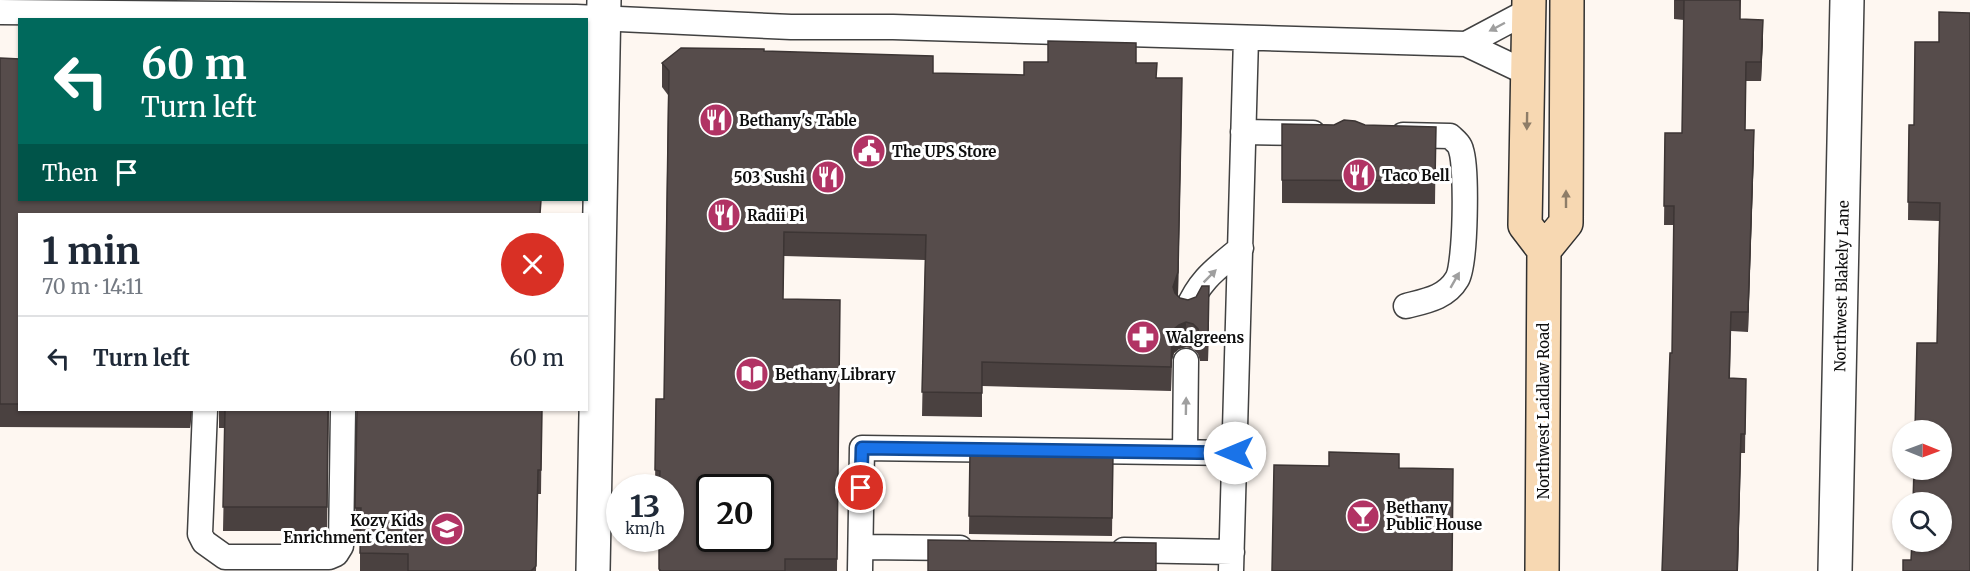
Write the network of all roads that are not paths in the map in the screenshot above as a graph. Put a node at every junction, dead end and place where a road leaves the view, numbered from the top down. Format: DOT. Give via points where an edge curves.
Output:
graph roads {
  1 [pos="1567,0"];
  2 [pos="1847,0"];
  3 [pos="1529,5"];
  4 [pos="604,9"];
  5 [pos="0,12"];
  6 [pos="1246,38"];
  7 [pos="1466,44"];
  8 [pos="1527,73"];
  9 [pos="1243,132"];
  10 [pos="1334,134"];
  11 [pos="1376,135"];
  12 [pos="1240,248"];
  13 [pos="1544,250"];
  14 [pos="1406,306"];
  15 [pos="1187,310"];
  16 [pos="1186,361"];
  17 [pos="205,411"];
  18 [pos="343,411"];
  19 [pos="1185,452"];
  20 [pos="1235,453"];
  21 [pos="861,547"];
  22 [pos="980,549"];
  23 [pos="1100,550"];
  24 [pos="1231,561"];
  25 [pos="225,564"];
  26 [pos="593,571"];
  27 [pos="860,571"];
  28 [pos="1542,571"];
  29 [pos="1834,571"];
  13 -- 1 [label="main road, one-way" via="1566,223"];
  2 -- 29 [label="street, Northwest Blakely Lane"];
  3 -- 7 [label="lane, one-way"];
  3 -- 8 [label="main road"];
  4 -- 5 [label="lane"];
  4 -- 6 [label="lane" via="791,27"];
  4 -- 26 [label="street"];
  6 -- 7 [label="lane"];
  6 -- 9 [label="lane"];
  7 -- 8 [label="lane"];
  8 -- 13 [label="main road, one-way" via="1525,225"];
  9 -- 10 [label="lane"];
  9 -- 12 [label="lane"];
  14 -- 11 [label="lane, one-way" via="1448,291 1459,277 1464,164 1461,147 1450,136"];
  15 -- 12 [label="lane, one-way" via="1207,277"];
  12 -- 20 [label="lane"];
  13 -- 28 [label="main road, Northwest Laidlaw Road"];
  19 -- 16 [label="lane, one-way"];
  17 -- 25 [label="lane" via="200,534"];
  18 -- 25 [label="lane" via="340,546 336,554"];
  19 -- 20 [label="lane"];
  19 -- 21 [label="lane" via="862,448"];
  20 -- 24 [label="lane"];
  21 -- 22 [label="lane"];
  21 -- 27 [label="lane"];
  23 -- 24 [label="lane"];
}
